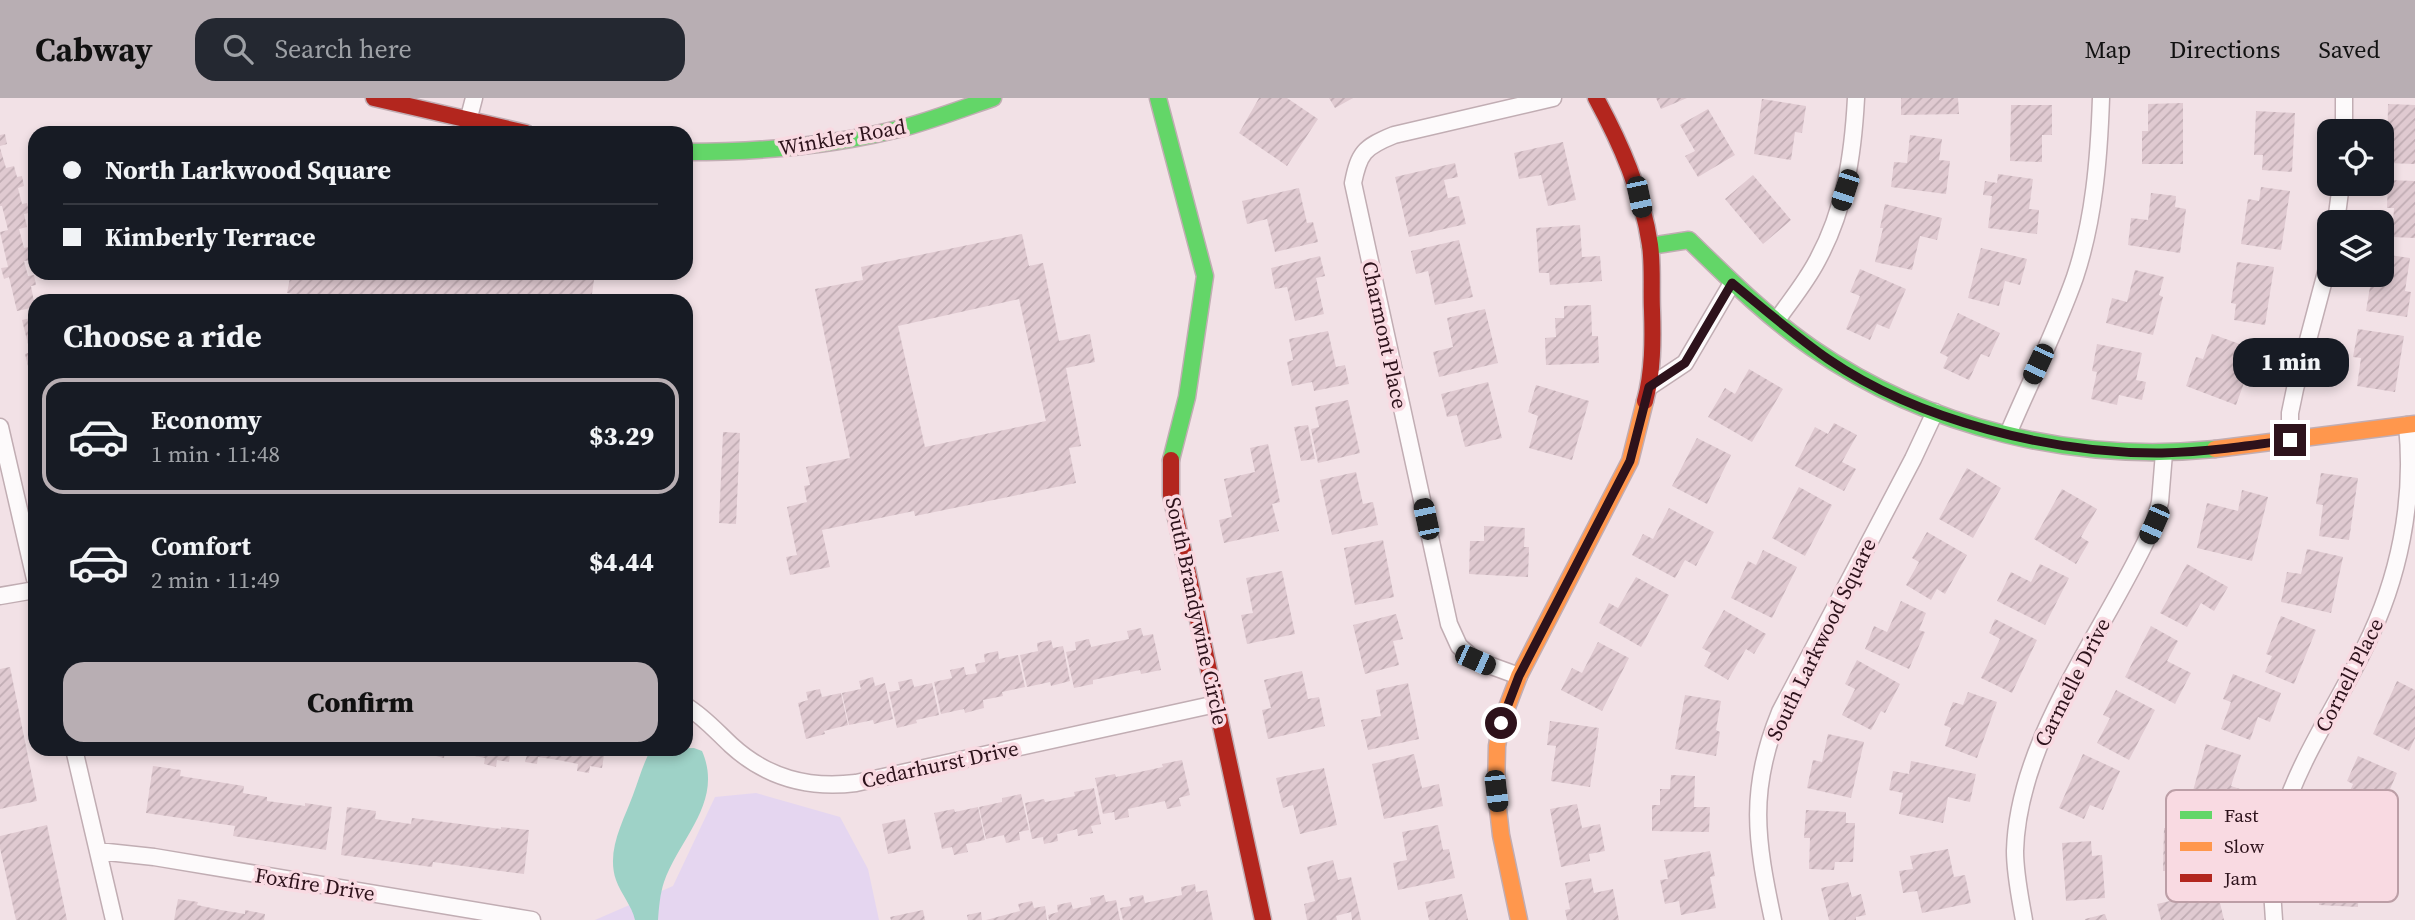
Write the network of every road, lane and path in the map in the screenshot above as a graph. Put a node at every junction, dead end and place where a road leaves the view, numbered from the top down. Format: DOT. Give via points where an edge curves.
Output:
graph roads {
  1 [pos="374,98"];
  2 [pos="474,98"];
  3 [pos="993,98"];
  4 [pos="1158,98"];
  5 [pos="1553,98"];
  6 [pos="1596,98"];
  7 [pos="1856,98"];
  8 [pos="2101,98"];
  9 [pos="2344,98"];
  10 [pos="2344,119"];
  11 [pos="468,121"];
  12 [pos="492,126"];
  13 [pos="693,152"];
  14 [pos="1650,246"];
  15 [pos="1732,283"];
  16 [pos="2323,287"];
  17 [pos="1777,320"];
  18 [pos="1649,387"];
  19 [pos="1935,412"];
  20 [pos="2411,425"];
  21 [pos="0,427"];
  22 [pos="2008,434"];
  23 [pos="2290,440"];
  24 [pos="2164,453"];
  25 [pos="28,549"];
  26 [pos="28,591"];
  27 [pos="0,596"];
  28 [pos="1519,676"];
  29 [pos="1216,704"];
  30 [pos="693,711"];
  31 [pos="76,756"];
  32 [pos="2293,790"];
  33 [pos="98,851"];
  34 [pos="2273,902"];
  35 [pos="114,920"];
  36 [pos="532,920"];
  37 [pos="1263,920"];
  38 [pos="1519,920"];
  39 [pos="1773,920"];
  40 [pos="2025,920"];
  41 [pos="2274,920"];
  1 -- 11 [label="street"];
  2 -- 11 [label="street"];
  3 -- 13 [label="street, Winkler Road" via="908,126 834,143 782,150"];
  4 -- 29 [label="street, South Brandywine Circle" via="1205,275 1187,397 1170,468 1174,517"];
  5 -- 28 [label="street, Charmont Place" via="1373,143 1358,160 1353,183 1449,624 1459,646 1475,660"];
  6 -- 14 [label="street" via="1621,145"];
  7 -- 17 [label="street" via="1851,166 1838,214 1818,259"];
  8 -- 22 [label="street" via="2097,177 2082,253 2059,319"];
  9 -- 10 [label="street"];
  11 -- 12 [label="street"];
  14 -- 15 [label="street" via="1689,240"];
  14 -- 18 [label="street" via="1653,340"];
  15 -- 17 [label="street"];
  15 -- 18 [label="street" via="1685,363"];
  16 -- 23 [label="street" via="2294,389"];
  17 -- 19 [label="street" via="1837,365"];
  18 -- 28 [label="street" via="1630,461"];
  19 -- 22 [label="street"];
  19 -- 39 [label="street, South Larkwood Square" via="1770,737 1762,764 1757,816"];
  20 -- 23 [label="street"];
  20 -- 32 [label="street, Cornell Place" via="2410,494 2390,587 2365,648"];
  21 -- 25 [label="street"];
  22 -- 24 [label="street" via="2113,452"];
  23 -- 24 [label="street"];
  24 -- 40 [label="street, Carmelle Drive" via="2154,524 2053,716 2025,781 2015,852"];
  26 -- 27 [label="street"];
  28 -- 38 [label="street" via="1501,723 1495,769 1501,835"];
  29 -- 30 [label="street, Cedarhurst Drive" via="834,785 791,781 766,771"];
  29 -- 37 [label="street, South Brandywine Circle"];
  31 -- 33 [label="street"];
  33 -- 35 [label="street"];
  33 -- 36 [label="street, Foxfire Drive"];
  34 -- 41 [label="street, Cornell Place"];
}
